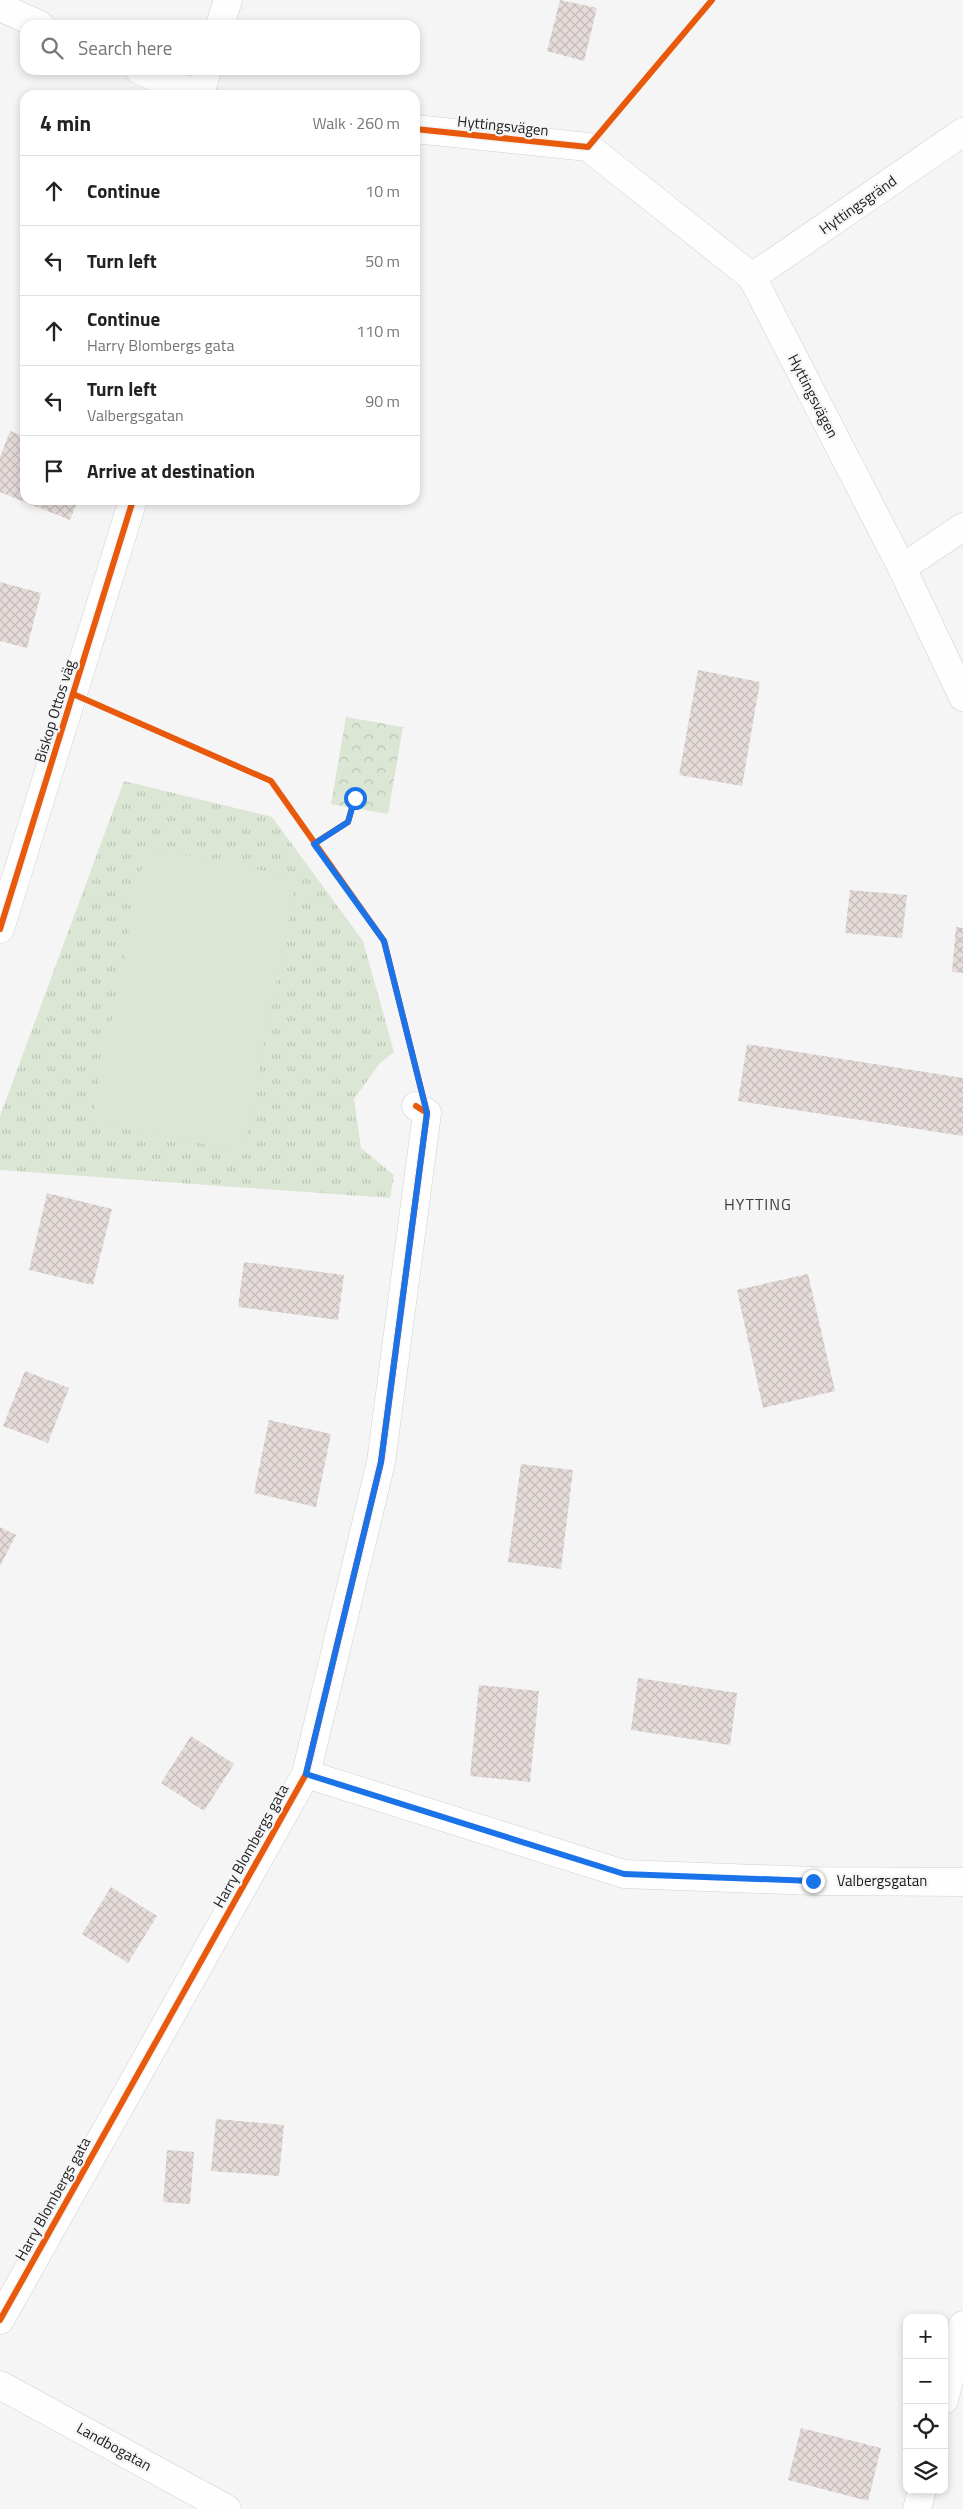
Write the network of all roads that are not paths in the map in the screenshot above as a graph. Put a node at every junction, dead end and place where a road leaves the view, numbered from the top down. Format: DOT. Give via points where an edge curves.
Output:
graph roads {
  1 [pos="228,0"];
  2 [pos="0,6"];
  3 [pos="29,20"];
  4 [pos="222,20"];
  5 [pos="151,75"];
  6 [pos="205,75"];
  7 [pos="187,90"];
  8 [pos="201,90"];
  9 [pos="420,130"];
  10 [pos="963,132"];
  11 [pos="752,277"];
  12 [pos="131,505"];
  13 [pos="963,527"];
  14 [pos="902,568"];
  15 [pos="963,697"];
  16 [pos="0,929"];
  17 [pos="416,1106"];
  18 [pos="306,1774"];
  19 [pos="963,1882"];
  20 [pos="0,2320"];
  21 [pos="963,2325"];
  22 [pos="948,2384"];
  23 [pos="0,2385"];
  24 [pos="921,2494"];
  25 [pos="227,2509"];
  26 [pos="917,2509"];
  1 -- 4 [label="street"];
  2 -- 3 [label="street"];
  5 -- 7 [label="street"];
  6 -- 8 [label="street"];
  9 -- 11 [label="street, Hyttingsvägen" via="588,147"];
  10 -- 11 [label="street, Hyttingsgränd"];
  11 -- 14 [label="street, Hyttingsvägen"];
  12 -- 16 [label="street, Biskop Ottos väg"];
  13 -- 14 [label="street"];
  14 -- 15 [label="street, Hyttingsvägen"];
  17 -- 18 [label="street, Harry Blombergs gata" via="427,1113 381,1462"];
  18 -- 19 [label="street, Valbergsgatan" via="624,1874 813,1881"];
  18 -- 20 [label="street, Harry Blombergs gata"];
  21 -- 22 [label="street"];
  23 -- 25 [label="street, Landbogatan"];
  24 -- 26 [label="street"];
}
